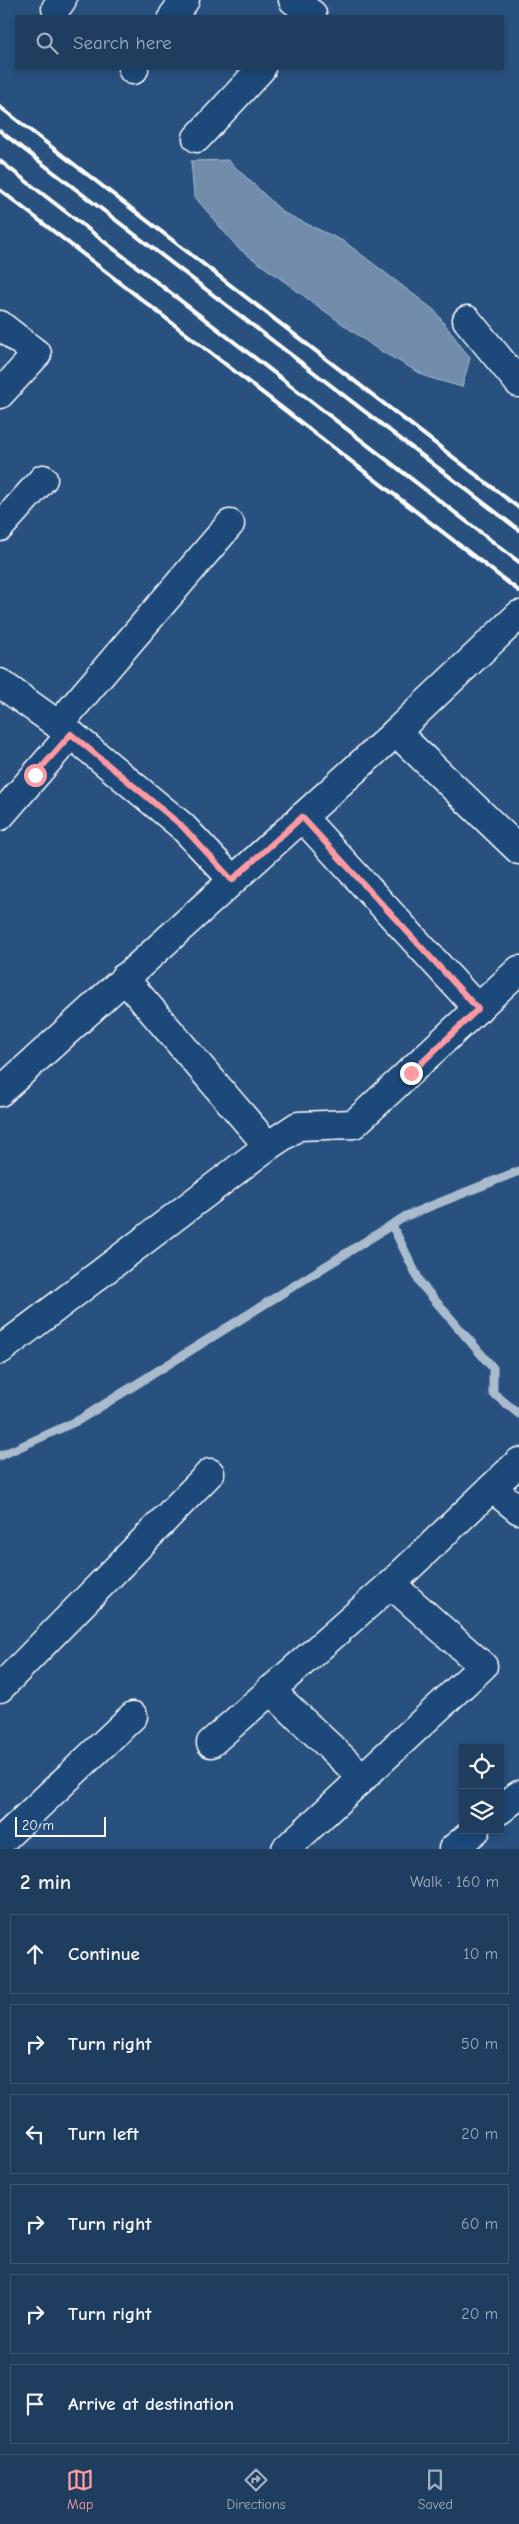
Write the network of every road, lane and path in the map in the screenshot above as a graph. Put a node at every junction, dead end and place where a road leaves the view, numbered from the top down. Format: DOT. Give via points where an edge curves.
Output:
graph roads {
  1 [pos="185,0"];
  2 [pos="174,15"];
  3 [pos="260,70"];
  4 [pos="197,138"];
  5 [pos="467,320"];
  6 [pos="0,325"];
  7 [pos="519,383"];
  8 [pos="0,394"];
  9 [pos="43,479"];
  10 [pos="230,524"];
  11 [pos="0,527"];
  12 [pos="519,615"];
  13 [pos="0,683"];
  14 [pos="64,730"];
  15 [pos="396,732"];
  16 [pos="0,816"];
  17 [pos="302,817"];
  18 [pos="519,850"];
  19 [pos="232,880"];
  20 [pos="519,970"];
  21 [pos="124,978"];
  22 [pos="478,1009"];
  23 [pos="0,1092"];
  24 [pos="268,1146"];
  25 [pos="0,1350"];
  26 [pos="519,1462"];
  27 [pos="210,1473"];
  28 [pos="492,1488"];
  29 [pos="519,1510"];
  30 [pos="390,1584"];
  31 [pos="0,1688"];
  32 [pos="270,1690"];
  33 [pos="133,1716"];
  34 [pos="211,1743"];
  35 [pos="363,1778"];
  36 [pos="519,1795"];
  37 [pos="504,1807"];
  38 [pos="471,1834"];
  39 [pos="0,1842"];
  40 [pos="286,1849"];
  41 [pos="453,1849"];
  1 -- 2 [label="street"];
  3 -- 4 [label="street"];
  5 -- 7 [label="street"];
  6 -- 8 [label="street" via="37,354"];
  9 -- 11 [label="street"];
  10 -- 14 [label="street"];
  12 -- 15 [label="street"];
  13 -- 14 [label="street"];
  14 -- 16 [label="street"];
  14 -- 19 [label="street" via="182,826"];
  15 -- 17 [label="street"];
  15 -- 18 [label="street"];
  17 -- 19 [label="street"];
  17 -- 22 [label="street"];
  19 -- 21 [label="street"];
  20 -- 22 [label="street"];
  21 -- 23 [label="street"];
  21 -- 24 [label="street"];
  22 -- 24 [label="street" via="354,1124 298,1126"];
  24 -- 25 [label="street"];
  26 -- 28 [label="street"];
  27 -- 31 [label="street"];
  28 -- 29 [label="street"];
  28 -- 30 [label="street"];
  30 -- 32 [label="street"];
  30 -- 35 [label="street" via="484,1666"];
  32 -- 34 [label="street"];
  32 -- 35 [label="street"];
  33 -- 39 [label="street"];
  35 -- 40 [label="street"];
  36 -- 37 [label="street"];
  38 -- 41 [label="street"];
}
